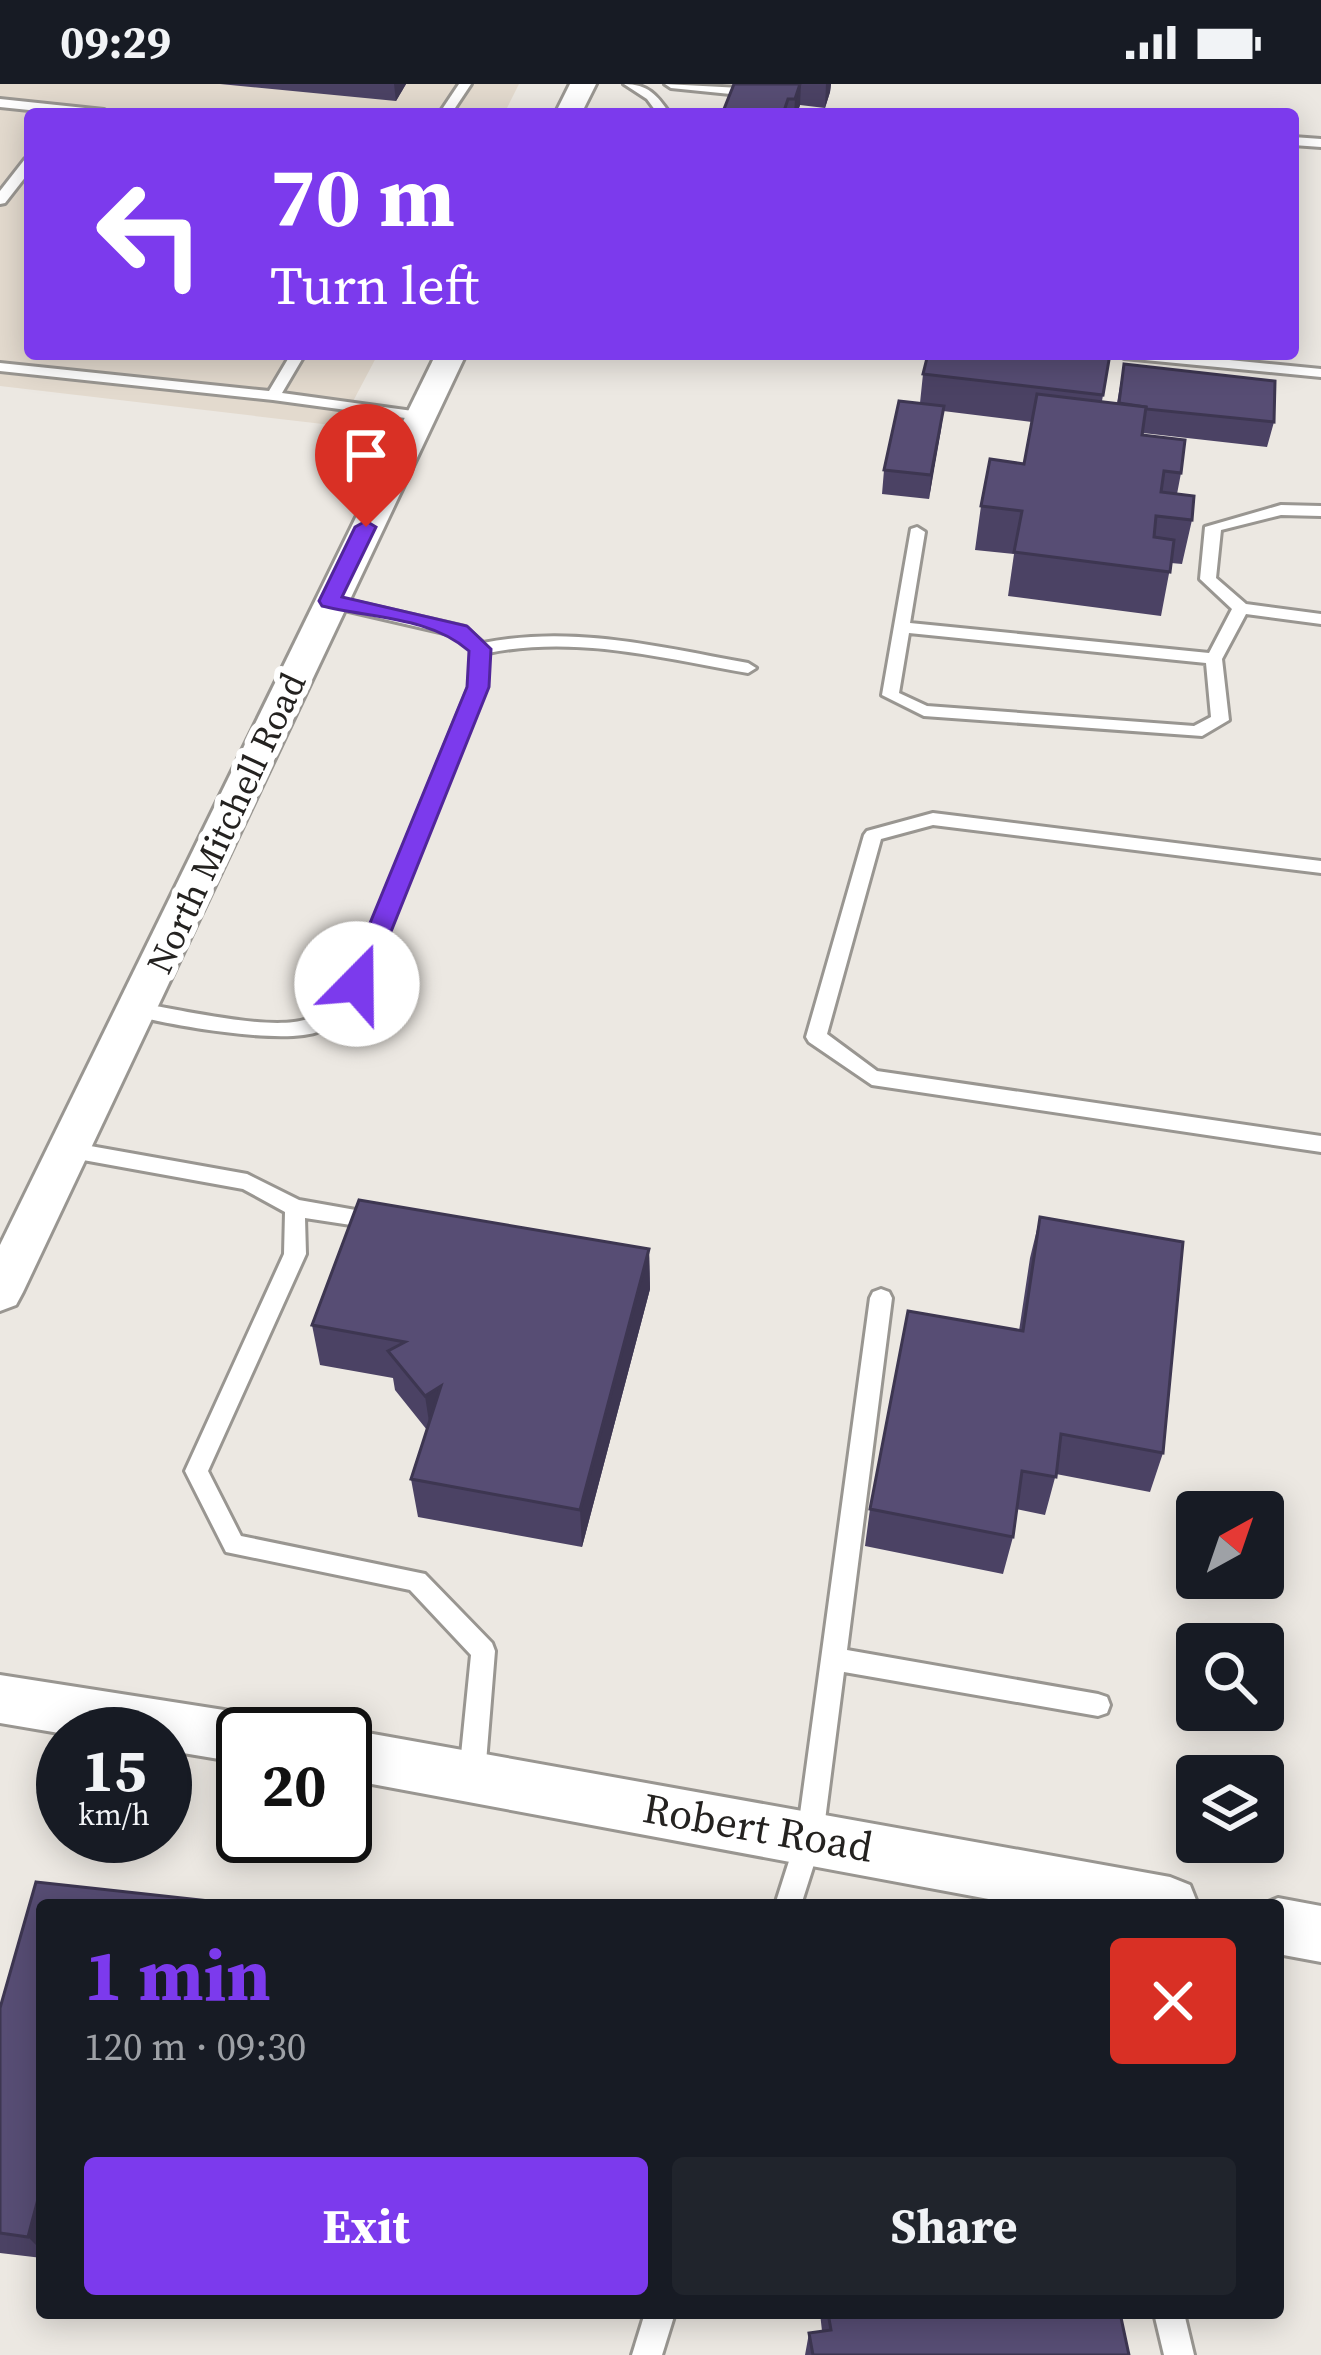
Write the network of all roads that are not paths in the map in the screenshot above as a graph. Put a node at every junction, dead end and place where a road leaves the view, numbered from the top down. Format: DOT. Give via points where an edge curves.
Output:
graph roads {
  1 [pos="630,84"];
  2 [pos="670,84"];
  3 [pos="769,94"];
  4 [pos="0,103"];
  5 [pos="38,108"];
  6 [pos="660,108"];
  7 [pos="24,170"];
  8 [pos="0,200"];
  9 [pos="294,360"];
  10 [pos="448,360"];
  11 [pos="1186,360"];
  12 [pos="0,368"];
  13 [pos="1321,373"];
  14 [pos="273,396"];
  15 [pos="420,416"];
  16 [pos="1321,511"];
  17 [pos="917,532"];
  18 [pos="329,601"];
  19 [pos="1241,608"];
  20 [pos="1321,619"];
  21 [pos="902,627"];
  22 [pos="480,649"];
  23 [pos="1214,659"];
  24 [pos="748,668"];
  25 [pos="1321,867"];
  26 [pos="138,1010"];
  27 [pos="1321,1144"];
  28 [pos="68,1150"];
  29 [pos="295,1208"];
  30 [pos="389,1223"];
  31 [pos="0,1292"];
  32 [pos="881,1298"];
  33 [pos="834,1660"];
  34 [pos="0,1699"];
  35 [pos="1098,1705"];
  36 [pos="216,1734"];
  37 [pos="372,1758"];
  38 [pos="472,1775"];
  39 [pos="810,1836"];
  40 [pos="790,1899"];
  41 [pos="1139,1899"];
  42 [pos="1284,1927"];
  43 [pos="1321,1934"];
  44 [pos="658,2319"];
  45 [pos="1170,2319"];
  46 [pos="647,2355"];
  47 [pos="1179,2355"];
  1 -- 6 [label="lane"];
  2 -- 3 [label="lane"];
  4 -- 5 [label="lane"];
  7 -- 8 [label="lane"];
  9 -- 14 [label="lane"];
  10 -- 15 [label="street, North Mitchell Road"];
  11 -- 13 [label="lane"];
  12 -- 14 [label="lane"];
  14 -- 15 [label="lane"];
  15 -- 18 [label="street, North Mitchell Road"];
  16 -- 19 [label="lane" via="1281,510 1213,526 1208,579"];
  17 -- 21 [label="lane"];
  18 -- 22 [label="lane" via="428,621"];
  18 -- 26 [label="street, North Mitchell Road"];
  19 -- 20 [label="lane"];
  19 -- 23 [label="lane"];
  21 -- 23 [label="lane"];
  21 -- 23 [label="lane" via="890,695 924,712 1196,732 1220,720"];
  22 -- 24 [label="lane" via="560,638"];
  22 -- 26 [label="lane" via="478,687 357,984 340,1005 315,1025 279,1031"];
  25 -- 27 [label="lane" via="933,819 873,835 816,1037 872,1078"];
  26 -- 28 [label="street, North Mitchell Road"];
  28 -- 29 [label="lane" via="248,1182"];
  28 -- 31 [label="street, North Mitchell Road"];
  29 -- 30 [label="lane"];
  29 -- 38 [label="lane" via="295,1254 196,1471 234,1545 417,1581 484,1651"];
  32 -- 33 [label="lane"];
  33 -- 35 [label="lane"];
  33 -- 39 [label="lane"];
  34 -- 36 [label="street"];
  37 -- 38 [label="street, Robert Road"];
  38 -- 39 [label="street, Robert Road"];
  39 -- 40 [label="lane"];
  39 -- 41 [label="street, Robert Road"];
  42 -- 43 [label="street"];
  44 -- 46 [label="lane"];
  45 -- 47 [label="lane"];
}
